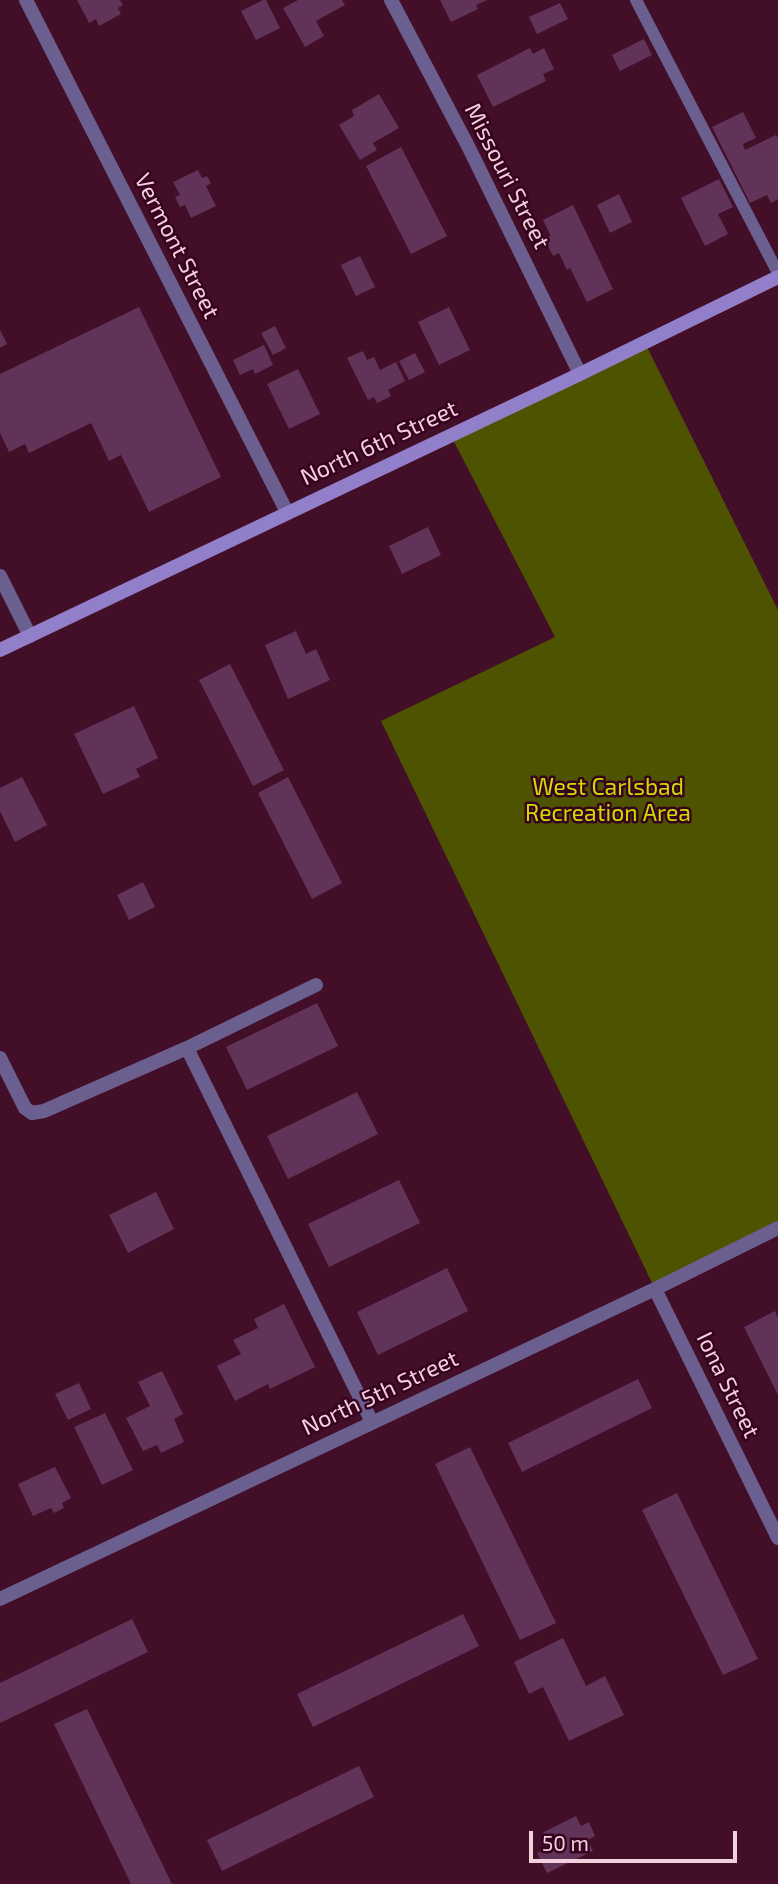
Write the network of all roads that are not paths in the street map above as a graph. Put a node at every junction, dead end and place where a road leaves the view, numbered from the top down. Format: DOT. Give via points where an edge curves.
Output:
graph roads {
  1 [pos="26,0"];
  2 [pos="391,0"];
  3 [pos="636,0"];
  4 [pos="778,275"];
  5 [pos="580,374"];
  6 [pos="287,512"];
  7 [pos="0,576"];
  8 [pos="30,636"];
  9 [pos="0,650"];
  10 [pos="316,985"];
  11 [pos="187,1048"];
  12 [pos="0,1058"];
  13 [pos="778,1228"];
  14 [pos="655,1289"];
  15 [pos="372,1422"];
  16 [pos="778,1538"];
  17 [pos="0,1599"];
  1 -- 6 [label="street, Vermont Street"];
  2 -- 5 [label="street, Missouri Street"];
  3 -- 4 [label="lane"];
  4 -- 5 [label="street, North 6th Street"];
  5 -- 6 [label="street, North 6th Street"];
  6 -- 8 [label="street, North 6th Street"];
  7 -- 8 [label="street"];
  8 -- 9 [label="street, North 6th Street"];
  10 -- 11 [label="street"];
  11 -- 12 [label="street" via="32,1113 20,1100"];
  11 -- 15 [label="street"];
  13 -- 14 [label="street, North 5th Street"];
  14 -- 15 [label="street, North 5th Street"];
  14 -- 16 [label="street, Iona Street"];
  15 -- 17 [label="street, North 5th Street"];
}
